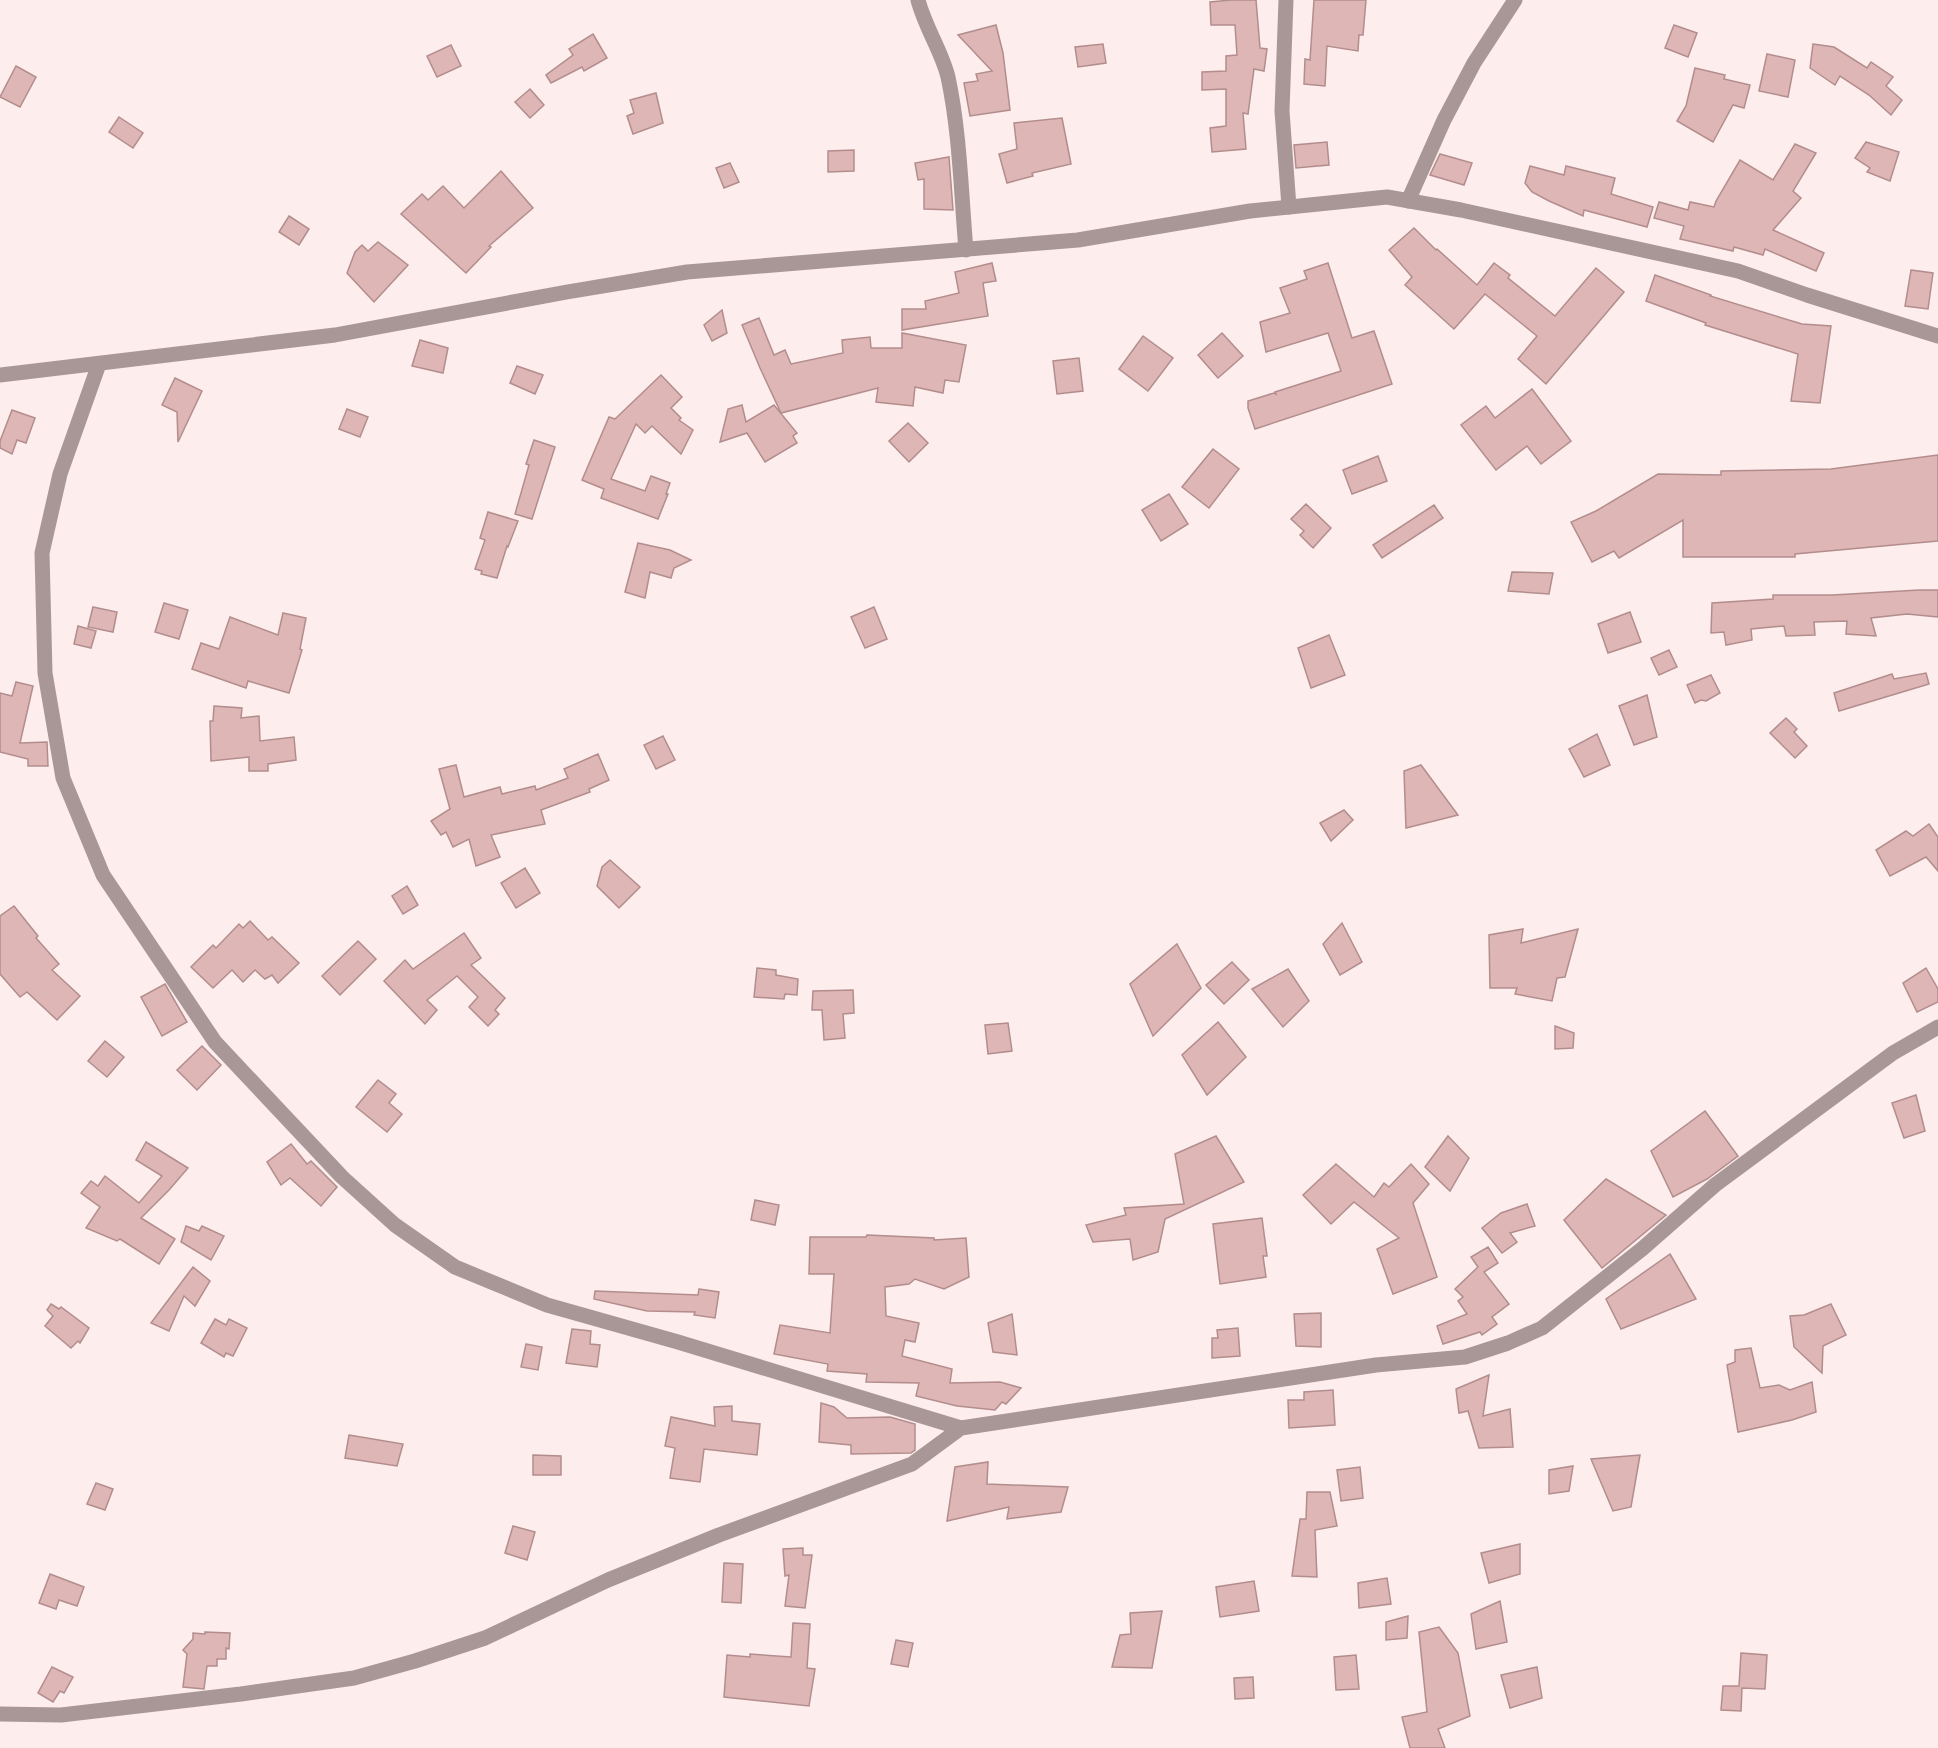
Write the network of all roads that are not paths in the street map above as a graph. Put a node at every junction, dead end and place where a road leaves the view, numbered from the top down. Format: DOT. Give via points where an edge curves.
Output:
graph roads {
  1 [pos="918,0"];
  2 [pos="1286,0"];
  3 [pos="1515,0"];
  4 [pos="1408,201"];
  5 [pos="1289,207"];
  6 [pos="966,250"];
  7 [pos="1938,336"];
  8 [pos="99,364"];
  9 [pos="0,375"];
  10 [pos="1938,1027"];
  11 [pos="960,1428"];
  12 [pos="0,1713"];
  1 -- 6 [label="street" via="947,75"];
  2 -- 5 [label="street" via="1282,111"];
  3 -- 4 [label="street" via="1464,82"];
  4 -- 5 [label="street" via="1387,197"];
  4 -- 7 [label="street" via="1738,271"];
  5 -- 6 [label="street" via="1078,240"];
  6 -- 8 [label="street" via="687,272 334,335"];
  8 -- 9 [label="street"];
  8 -- 11 [label="street" via="60,474 42,553 46,685 63,778 103,875 215,1042 342,1177 395,1225 455,1267 547,1305"];
  10 -- 11 [label="street" via="1893,1053 1724,1179 1542,1328 1508,1343 1466,1357 1376,1365"];
  11 -- 12 [label="street" via="912,1464 720,1535 608,1580 485,1638 415,1661 354,1678 241,1694 61,1715"];
}
